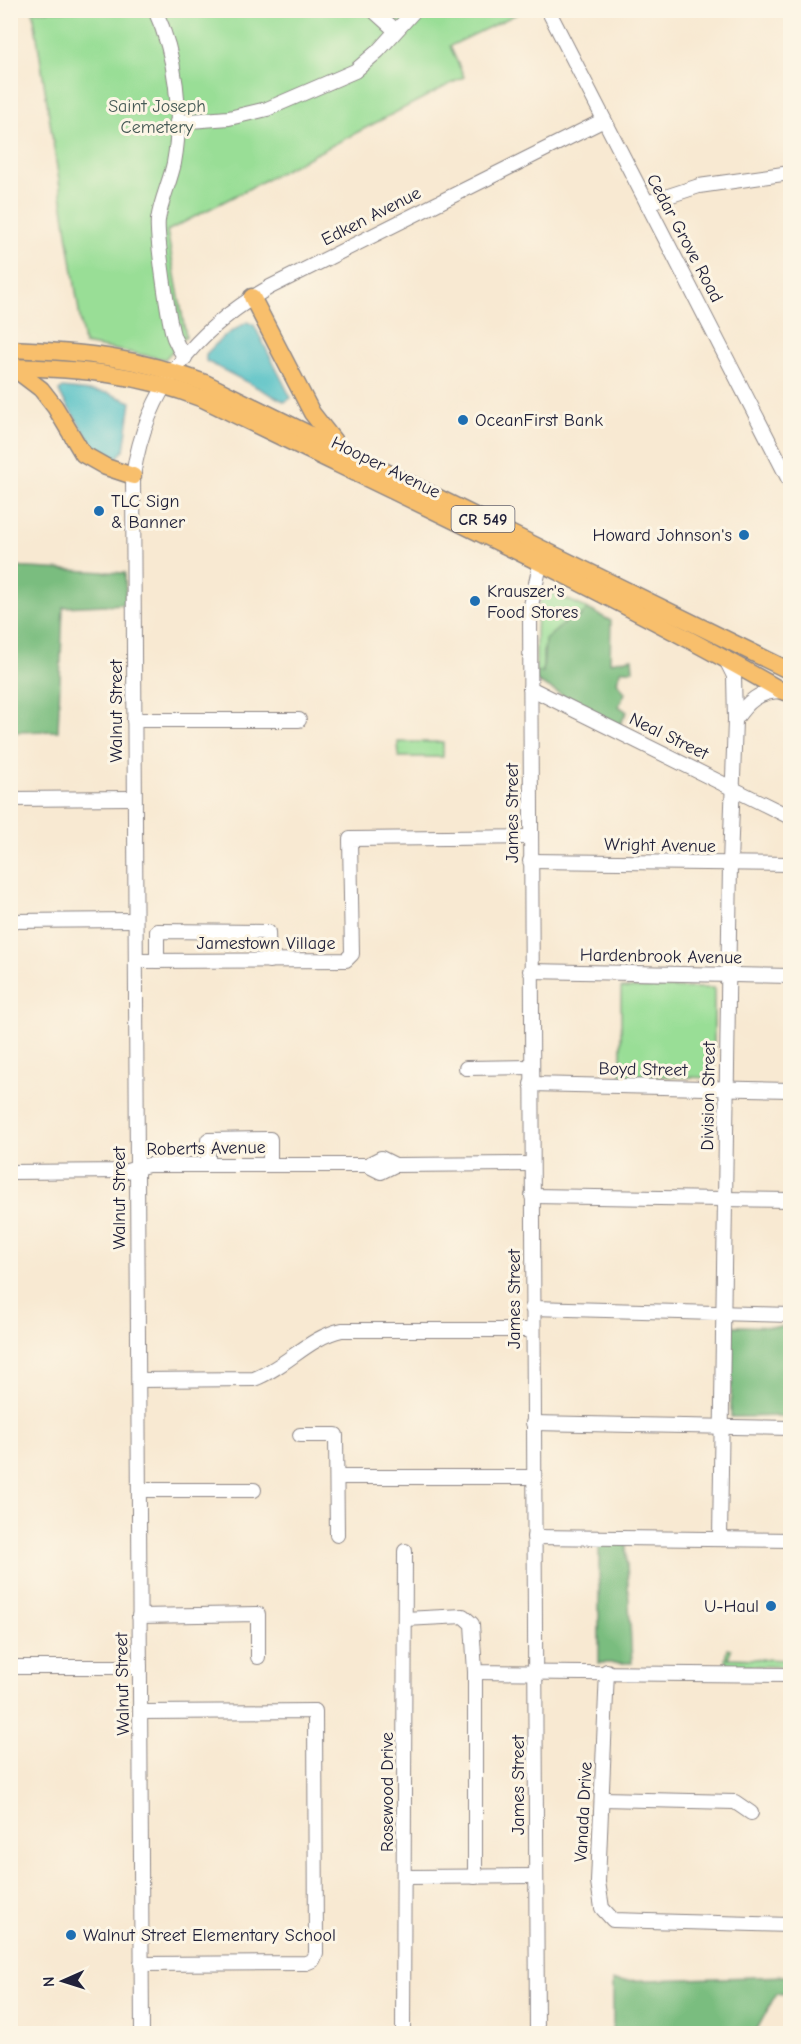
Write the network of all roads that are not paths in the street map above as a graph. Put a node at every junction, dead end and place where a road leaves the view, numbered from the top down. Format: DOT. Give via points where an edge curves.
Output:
graph roads {
  1 [pos="155,10"];
  2 [pos="373,10"];
  3 [pos="415,10"];
  4 [pos="548,10"];
  5 [pos="395,30"];
  6 [pos="604,120"];
  7 [pos="177,122"];
  8 [pos="790,172"];
  9 [pos="646,203"];
  10 [pos="252,297"];
  11 [pos="10,349"];
  12 [pos="180,365"];
  13 [pos="11,367"];
  14 [pos="164,385"];
  15 [pos="341,448"];
  16 [pos="133,476"];
  17 [pos="790,482"];
  18 [pos="540,565"];
  19 [pos="763,655"];
  20 [pos="725,658"];
  21 [pos="790,658"];
  22 [pos="790,671"];
  23 [pos="530,688"];
  24 [pos="786,692"];
  25 [pos="134,720"];
  26 [pos="299,720"];
  27 [pos="735,720"];
  28 [pos="733,788"];
  29 [pos="134,798"];
  30 [pos="10,799"];
  31 [pos="790,817"];
  32 [pos="530,837"];
  33 [pos="530,861"];
  34 [pos="730,864"];
  35 [pos="790,864"];
  36 [pos="135,920"];
  37 [pos="10,921"];
  38 [pos="136,961"];
  39 [pos="157,961"];
  40 [pos="269,961"];
  41 [pos="530,971"];
  42 [pos="729,976"];
  43 [pos="790,976"];
  44 [pos="531,1067"];
  45 [pos="466,1068"];
  46 [pos="531,1084"];
  47 [pos="726,1089"];
  48 [pos="790,1090"];
  49 [pos="531,1164"];
  50 [pos="208,1165"];
  51 [pos="270,1166"];
  52 [pos="137,1167"];
  53 [pos="10,1172"];
  54 [pos="532,1196"];
  55 [pos="724,1198"];
  56 [pos="790,1200"];
  57 [pos="532,1308"];
  58 [pos="724,1314"];
  59 [pos="790,1315"];
  60 [pos="532,1330"];
  61 [pos="139,1380"];
  62 [pos="533,1423"];
  63 [pos="722,1426"];
  64 [pos="790,1428"];
  65 [pos="300,1435"];
  66 [pos="337,1477"];
  67 [pos="534,1477"];
  68 [pos="139,1490"];
  69 [pos="254,1490"];
  70 [pos="337,1535"];
  71 [pos="534,1537"];
  72 [pos="720,1538"];
  73 [pos="790,1540"];
  74 [pos="405,1551"];
  75 [pos="139,1616"];
  76 [pos="405,1619"];
  77 [pos="258,1657"];
  78 [pos="140,1666"];
  79 [pos="10,1667"];
  80 [pos="536,1671"];
  81 [pos="607,1671"];
  82 [pos="475,1672"];
  83 [pos="790,1675"];
  84 [pos="141,1712"];
  85 [pos="602,1799"];
  86 [pos="751,1813"];
  87 [pos="536,1876"];
  88 [pos="405,1877"];
  89 [pos="475,1877"];
  90 [pos="790,1925"];
  91 [pos="141,1964"];
  92 [pos="142,2034"];
  93 [pos="403,2034"];
  94 [pos="537,2034"];
  1 -- 7 [label="street" via="168,38"];
  2 -- 5 [label="street"];
  3 -- 5 [label="street"];
  4 -- 6 [label="street, Cedar Grove Road"];
  5 -- 7 [label="street" via="355,71 267,109 229,118"];
  6 -- 9 [label="street, Cedar Grove Road"];
  6 -- 10 [label="street, Edken Avenue"];
  7 -- 12 [label="street" via="174,163 158,223"];
  8 -- 9 [label="street" via="699,186"];
  9 -- 17 [label="street, Cedar Grove Road"];
  10 -- 12 [label="street, Edken Avenue" via="203,336"];
  10 -- 15 [label="main road" via="312,413"];
  11 -- 12 [label="main road, Hooper Avenue / CR 549" via="102,354"];
  12 -- 14 [label="street, Walnut Street"];
  12 -- 15 [label="main road, Hooper Avenue / CR 549"];
  13 -- 14 [label="main road, Hooper Avenue / CR 549" via="110,372"];
  13 -- 16 [label="main road" via="41,389 83,454 105,467"];
  14 -- 16 [label="street, Walnut Street" via="140,436"];
  14 -- 18 [label="main road, Hooper Avenue / CR 549" via="203,399"];
  15 -- 19 [label="main road, Hooper Avenue / CR 549"];
  16 -- 25 [label="street, Walnut Street"];
  18 -- 20 [label="main road, Hooper Avenue / CR 549"];
  18 -- 23 [label="street, James Street" via="530,610"];
  19 -- 21 [label="street"];
  19 -- 22 [label="main road, Hooper Avenue / CR 549"];
  20 -- 24 [label="main road, Hooper Avenue / CR 549"];
  20 -- 27 [label="street, Division Street" via="734,676"];
  23 -- 28 [label="street, Neal Street"];
  23 -- 32 [label="street, James Street"];
  24 -- 27 [label="street" via="768,691 753,698"];
  25 -- 26 [label="street"];
  25 -- 29 [label="street, Walnut Street"];
  27 -- 28 [label="street, Division Street"];
  28 -- 31 [label="street, Neal Street"];
  28 -- 34 [label="street, Division Street"];
  29 -- 30 [label="street"];
  29 -- 36 [label="street, Walnut Street"];
  32 -- 33 [label="street, James Street"];
  32 -- 40 [label="street, Jamestown Village" via="350,839 352,954 341,961"];
  33 -- 34 [label="street, Wright Avenue"];
  33 -- 41 [label="street, James Street"];
  34 -- 35 [label="street, Wright Avenue"];
  34 -- 42 [label="street, Division Street"];
  36 -- 37 [label="street"];
  36 -- 38 [label="street, Walnut Street"];
  38 -- 39 [label="street, Jamestown Village"];
  38 -- 52 [label="street, Walnut Street"];
  39 -- 40 [label="street, Jamestown Village"];
  39 -- 40 [label="street" via="157,931 268,932"];
  41 -- 42 [label="street, Hardenbrook Avenue"];
  41 -- 44 [label="street, James Street"];
  42 -- 43 [label="street, Hardenbrook Avenue"];
  42 -- 47 [label="street, Division Street"];
  44 -- 45 [label="street"];
  44 -- 46 [label="street, James Street"];
  46 -- 47 [label="street, Boyd Street"];
  46 -- 49 [label="street, James Street"];
  47 -- 48 [label="street, Boyd Street"];
  47 -- 55 [label="street, Division Street"];
  49 -- 51 [label="street, Roberts Avenue" via="395,1165 381,1158 367,1165"];
  49 -- 54 [label="street, James Street"];
  50 -- 51 [label="street, Roberts Avenue"];
  50 -- 51 [label="street" via="208,1140 270,1139"];
  50 -- 52 [label="street, Roberts Avenue"];
  52 -- 53 [label="street, Roberts Avenue" via="127,1172"];
  52 -- 61 [label="street, Walnut Street"];
  54 -- 55 [label="street"];
  54 -- 57 [label="street, James Street"];
  55 -- 56 [label="street"];
  55 -- 58 [label="street, Division Street"];
  57 -- 58 [label="street"];
  57 -- 60 [label="street, James Street"];
  58 -- 59 [label="street"];
  58 -- 63 [label="street, Division Street"];
  60 -- 61 [label="street" via="342,1330 329,1333 269,1374 254,1379"];
  60 -- 62 [label="street, James Street"];
  61 -- 68 [label="street, Walnut Street"];
  62 -- 63 [label="street"];
  62 -- 67 [label="street, James Street"];
  63 -- 64 [label="street"];
  63 -- 72 [label="street, Division Street"];
  65 -- 66 [label="street" via="336,1435"];
  66 -- 67 [label="street"];
  66 -- 70 [label="street"];
  67 -- 71 [label="street, James Street"];
  68 -- 69 [label="street"];
  68 -- 75 [label="street, Walnut Street"];
  71 -- 72 [label="street"];
  71 -- 80 [label="street, James Street"];
  72 -- 73 [label="street"];
  74 -- 76 [label="street, Rosewood Drive"];
  75 -- 77 [label="street" via="258,1614"];
  75 -- 78 [label="street, Walnut Street"];
  76 -- 82 [label="street" via="463,1616 472,1624"];
  76 -- 88 [label="street, Rosewood Drive"];
  78 -- 79 [label="street"];
  78 -- 84 [label="street, Walnut Street"];
  80 -- 81 [label="street"];
  80 -- 82 [label="street"];
  80 -- 87 [label="street, James Street"];
  81 -- 83 [label="street"];
  81 -- 85 [label="street, Vanada Drive"];
  82 -- 89 [label="street"];
  84 -- 91 [label="street, Walnut Street"];
  84 -- 91 [label="street" via="315,1711 316,1954 306,1963"];
  85 -- 86 [label="street" via="735,1802"];
  85 -- 90 [label="street, Vanada Drive" via="598,1882 602,1908 613,1920"];
  87 -- 89 [label="street"];
  87 -- 94 [label="street, James Street"];
  88 -- 89 [label="street"];
  88 -- 93 [label="street, Rosewood Drive"];
  91 -- 92 [label="street, Walnut Street"];
}
